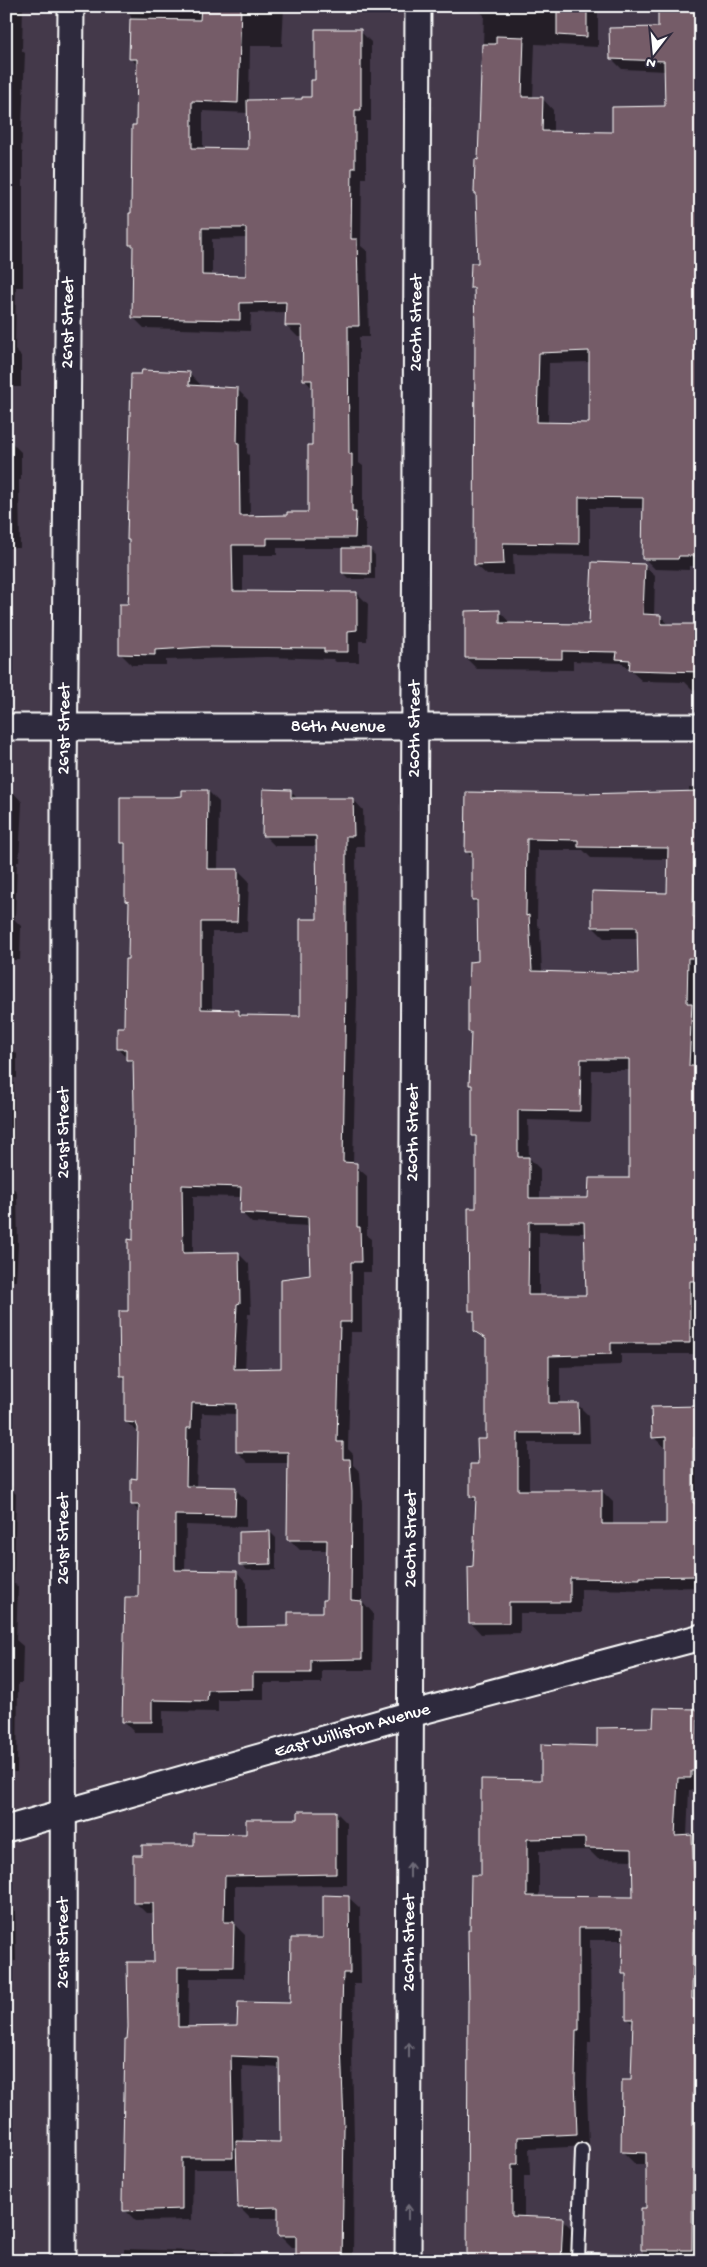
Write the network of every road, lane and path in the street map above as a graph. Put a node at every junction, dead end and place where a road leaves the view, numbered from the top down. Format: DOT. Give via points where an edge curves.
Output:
graph roads {
  1 [pos="71,6"];
  2 [pos="418,6"];
  3 [pos="416,726"];
  4 [pos="6,727"];
  5 [pos="701,727"];
  6 [pos="66,728"];
  7 [pos="701,1637"];
  8 [pos="411,1714"];
  9 [pos="63,1813"];
  10 [pos="6,1829"];
  11 [pos="582,2150"];
  12 [pos="578,2260"];
  13 [pos="63,2261"];
  14 [pos="408,2261"];
  15 [pos="631,2261"];
  1 -- 6 [label="street, 261st Street"];
  2 -- 3 [label="street, 260th Street"];
  3 -- 5 [label="street, 86th Avenue"];
  3 -- 6 [label="street, 86th Avenue"];
  3 -- 8 [label="street, 260th Street"];
  4 -- 6 [label="street, 86th Avenue"];
  6 -- 9 [label="street, 261st Street"];
  7 -- 8 [label="street, East Williston Avenue"];
  8 -- 9 [label="street, East Williston Avenue"];
  14 -- 8 [label="street, 260th Street, one-way"];
  9 -- 10 [label="street, East Williston Avenue"];
  9 -- 13 [label="street, 261st Street"];
  11 -- 12 [label="lane"];
  12 -- 15 [label="lane"];
}
